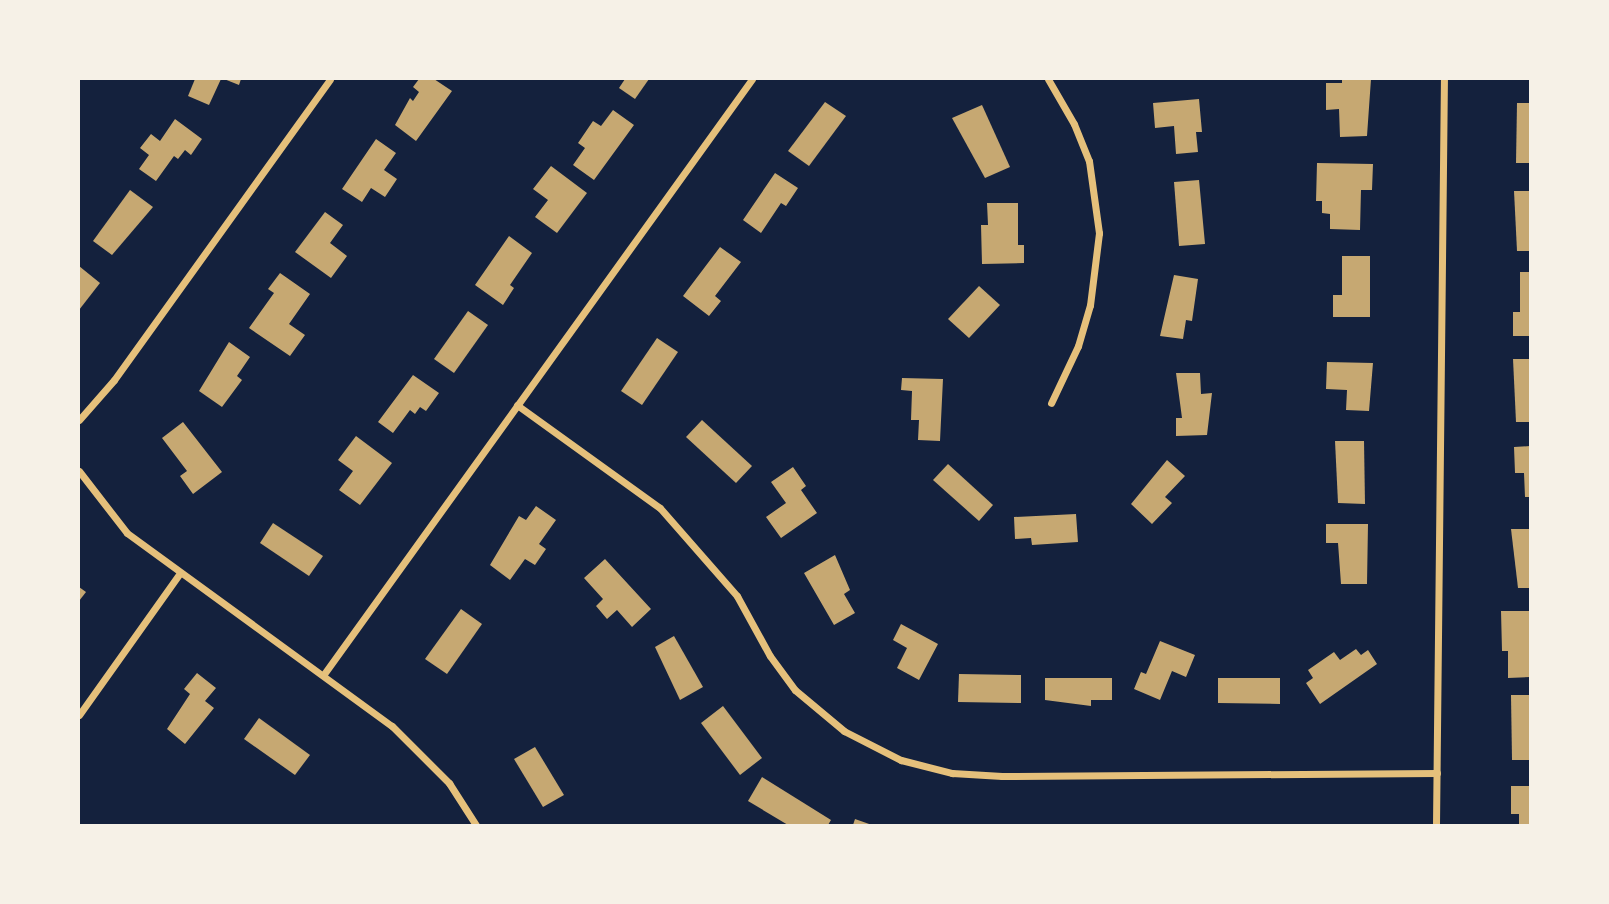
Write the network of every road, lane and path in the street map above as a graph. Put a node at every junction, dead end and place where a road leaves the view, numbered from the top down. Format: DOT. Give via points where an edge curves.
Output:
graph roads {
  1 [pos="330,79"];
  2 [pos="752,79"];
  3 [pos="1048,79"];
  4 [pos="1444,79"];
  5 [pos="1051,404"];
  6 [pos="517,405"];
  7 [pos="79,420"];
  8 [pos="79,471"];
  9 [pos="180,573"];
  10 [pos="324,674"];
  11 [pos="79,715"];
  12 [pos="1437,772"];
  13 [pos="476,825"];
  14 [pos="1436,825"];
  1 -- 7 [label="street" via="114,380"];
  2 -- 6 [label="street"];
  3 -- 5 [label="street" via="1089,161 1099,233 1090,305 1078,346"];
  4 -- 12 [label="street"];
  6 -- 10 [label="street"];
  6 -- 12 [label="street" via="660,508 737,596 795,690 844,731 901,760 952,774 1002,776"];
  8 -- 9 [label="street" via="127,533"];
  9 -- 10 [label="street"];
  9 -- 11 [label="street"];
  10 -- 13 [label="street" via="412,744 449,783"];
  12 -- 14 [label="street"];
}
